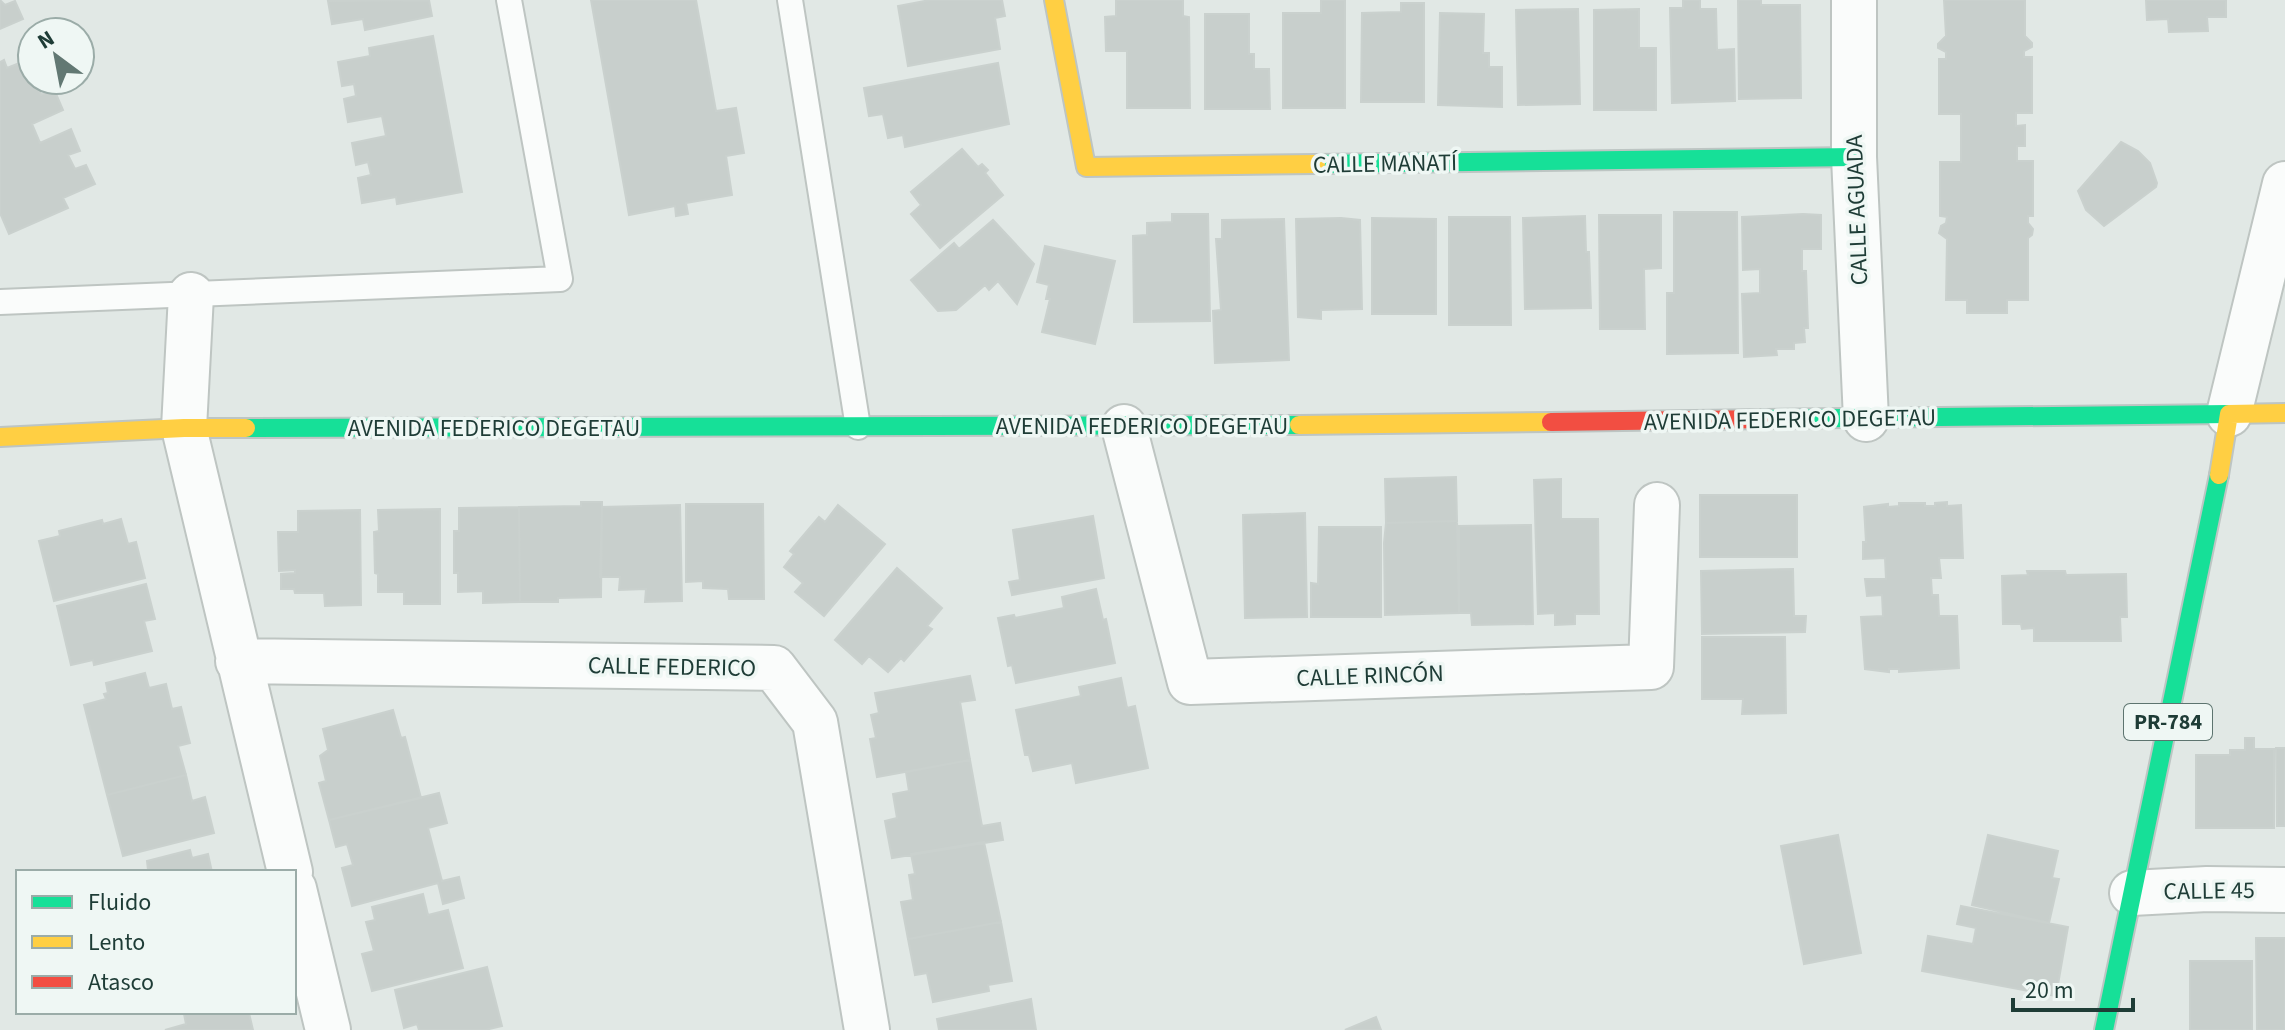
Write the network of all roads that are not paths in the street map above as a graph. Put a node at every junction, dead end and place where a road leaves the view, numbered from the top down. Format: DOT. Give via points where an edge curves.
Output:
graph roads {
  1 [pos="509,0"];
  2 [pos="790,0"];
  3 [pos="1054,0"];
  4 [pos="1854,0"];
  5 [pos="1854,157"];
  6 [pos="2285,184"];
  7 [pos="191,295"];
  8 [pos="0,302"];
  9 [pos="2285,413"];
  10 [pos="2229,414"];
  11 [pos="1866,419"];
  12 [pos="858,427"];
  13 [pos="1124,427"];
  14 [pos="184,428"];
  15 [pos="0,437"];
  16 [pos="1657,505"];
  17 [pos="238,661"];
  18 [pos="290,870"];
  19 [pos="2285,890"];
  20 [pos="2132,893"];
  21 [pos="296,897"];
  22 [pos="328,1030"];
  23 [pos="867,1030"];
  24 [pos="2104,1030"];
  1 -- 7 [label="lane" via="560,279"];
  2 -- 12 [label="lane"];
  3 -- 5 [label="street, CALLE MANATÍ" via="1086,167"];
  4 -- 5 [label="street, CALLE AGUADA"];
  5 -- 11 [label="street, CALLE AGUADA"];
  6 -- 10 [label="street"];
  7 -- 8 [label="lane"];
  7 -- 14 [label="street"];
  9 -- 10 [label="street, AVENIDA FEDERICO DEGETAU"];
  10 -- 11 [label="street, AVENIDA FEDERICO DEGETAU"];
  10 -- 20 [label="street, PR-784 / PR-784"];
  11 -- 13 [label="street, AVENIDA FEDERICO DEGETAU"];
  12 -- 13 [label="street, AVENIDA FEDERICO DEGETAU"];
  12 -- 14 [label="street, AVENIDA FEDERICO DEGETAU"];
  13 -- 16 [label="street, CALLE RINCÓN" via="1190,682 1651,667"];
  14 -- 15 [label="street, AVENIDA FEDERICO DEGETAU"];
  14 -- 17 [label="street"];
  17 -- 18 [label="street"];
  17 -- 23 [label="street, CALLE FEDERICO" via="774,668 815,722"];
  19 -- 20 [label="street, CALLE 45"];
  20 -- 24 [label="street, PR-784 / PR-784"];
  21 -- 22 [label="street"];
}
